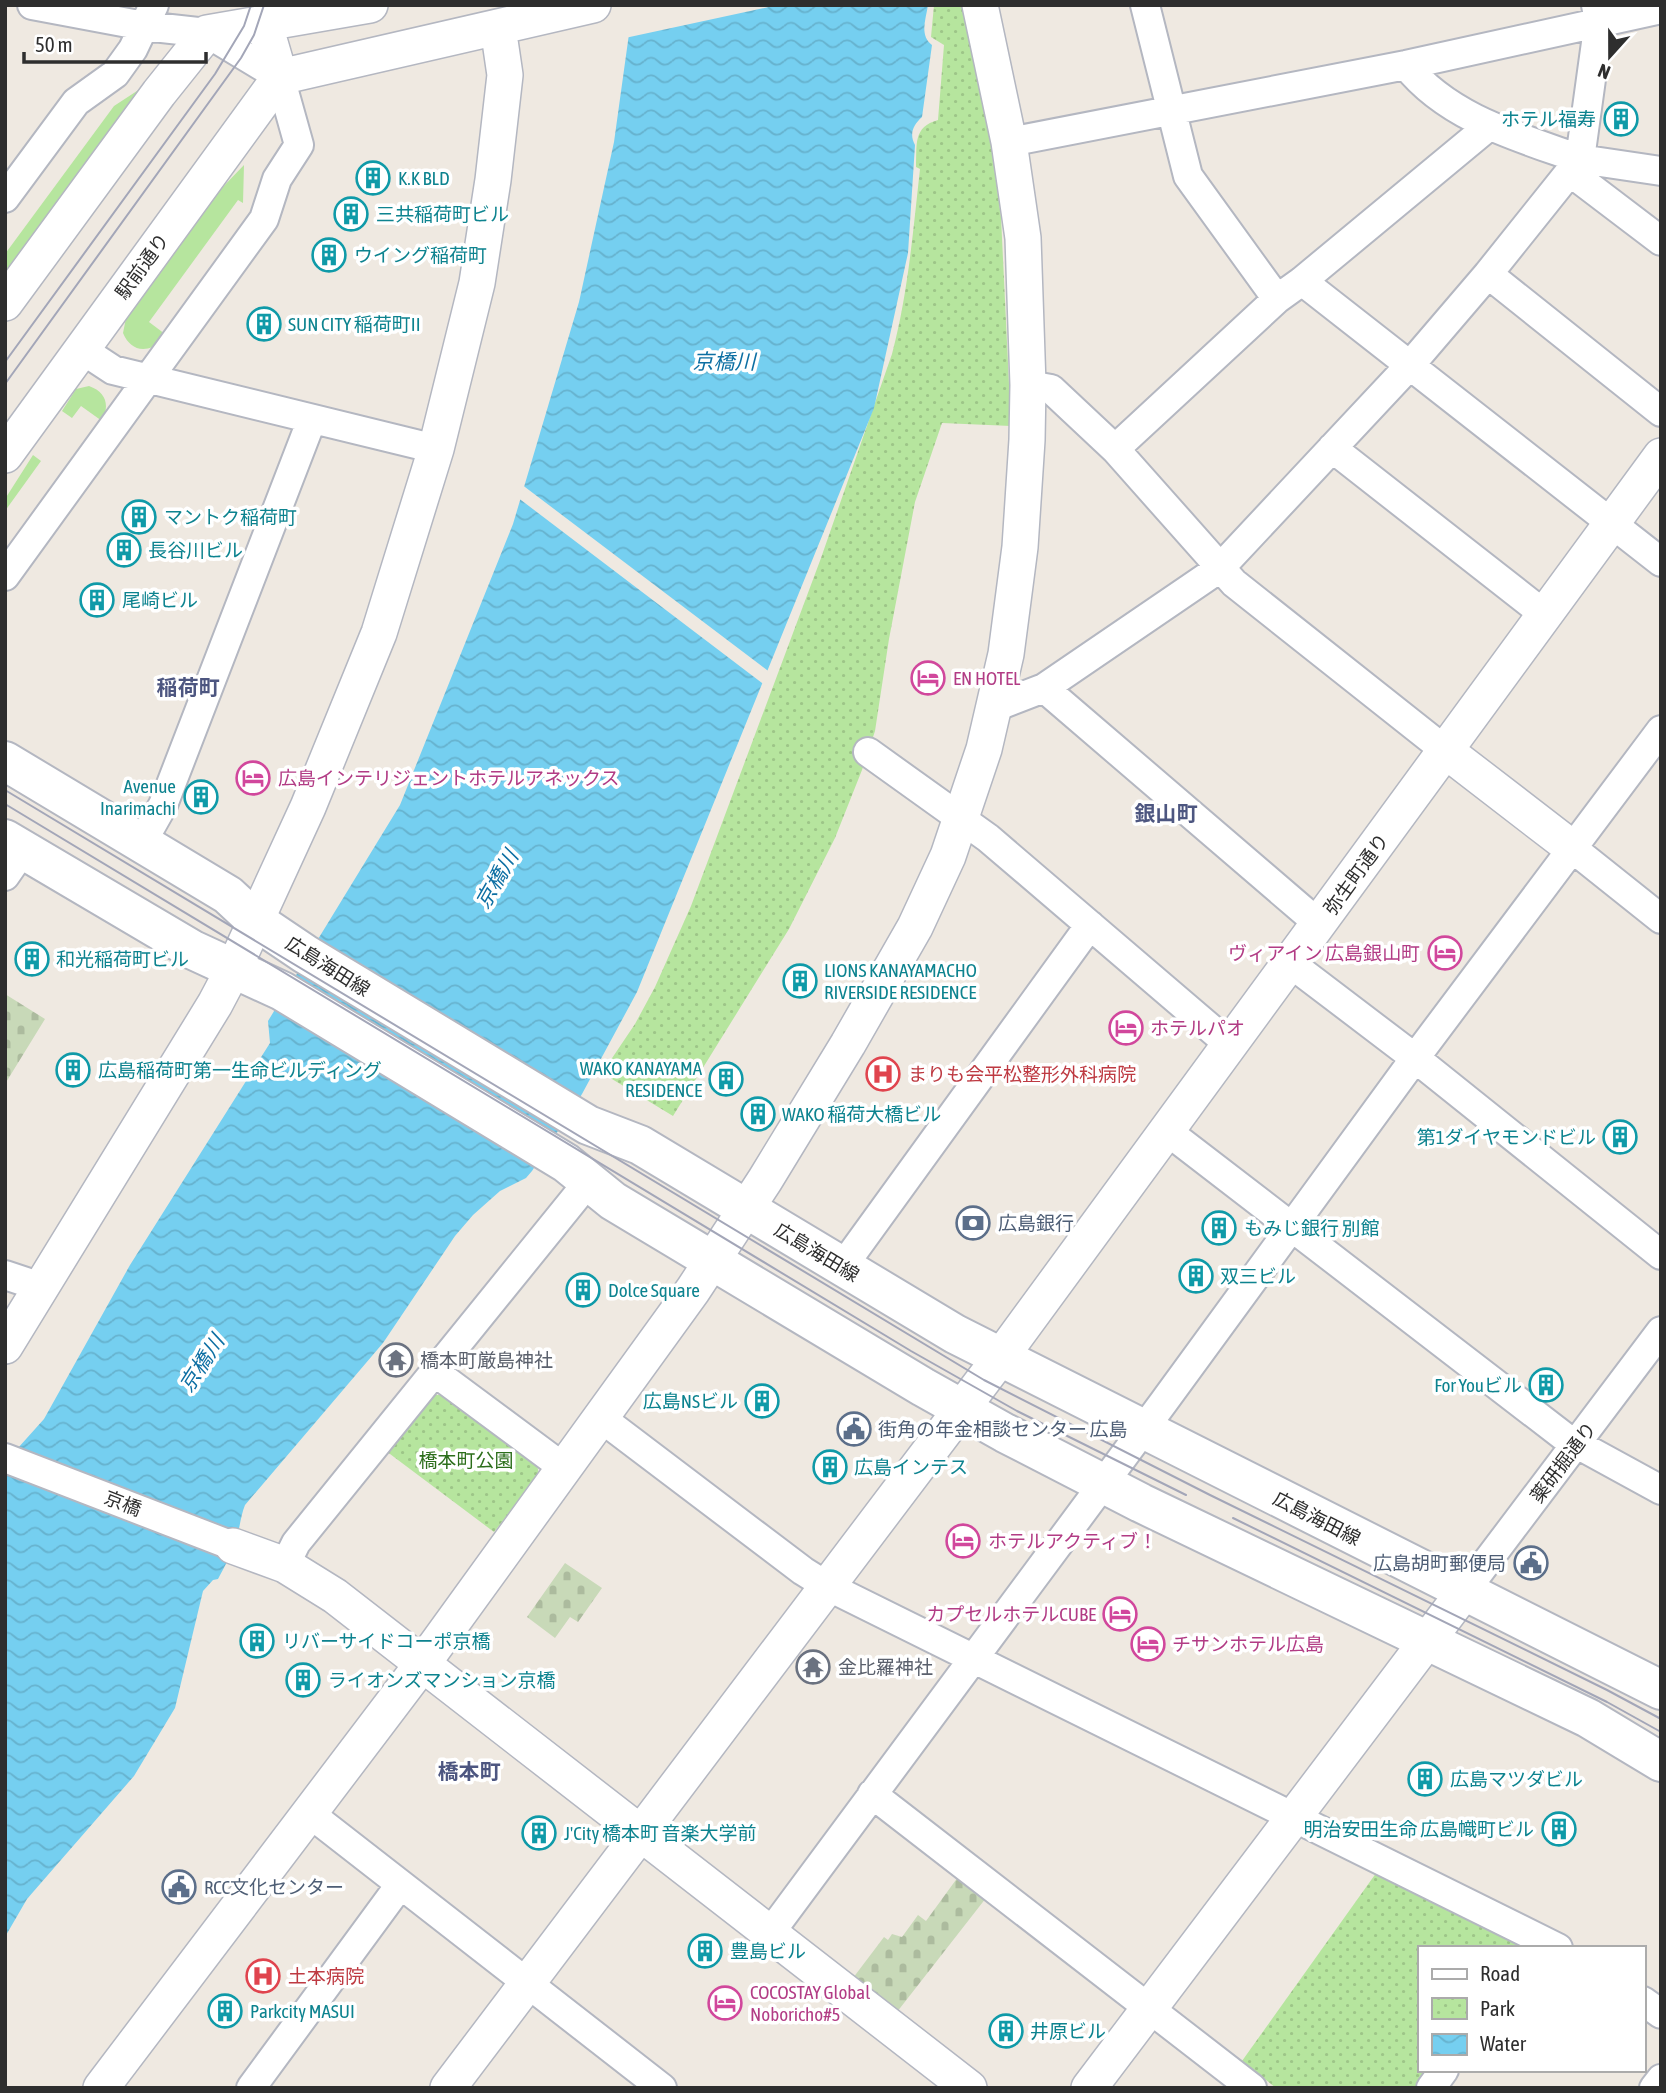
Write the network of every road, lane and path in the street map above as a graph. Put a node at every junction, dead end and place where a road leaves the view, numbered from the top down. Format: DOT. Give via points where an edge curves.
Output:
graph roads {
  1 [pos="32,5"];
  2 [pos="370,5"];
  3 [pos="593,5"];
  4 [pos="980,5"];
  5 [pos="1145,5"];
  6 [pos="1661,9"];
  7 [pos="265,11"];
  8 [pos="1598,13"];
  9 [pos="149,16"];
  10 [pos="498,27"];
  11 [pos="207,33"];
  12 [pos="1406,65"];
  13 [pos="280,77"];
  14 [pos="1171,111"];
  15 [pos="1489,126"];
  16 [pos="1009,142"];
  17 [pos="1580,159"];
  18 [pos="1661,171"];
  19 [pos="5,198"];
  20 [pos="1661,241"];
  21 [pos="1488,274"];
  22 [pos="1302,281"];
  23 [pos="1277,299"];
  24 [pos="5,303"];
  25 [pos="81,349"];
  26 [pos="1411,364"];
  27 [pos="149,378"];
  28 [pos="1028,385"];
  29 [pos="1661,412"];
  30 [pos="312,419"];
  31 [pos="1332,447"];
  32 [pos="436,449"];
  33 [pos="1115,449"];
  34 [pos="5,455"];
  35 [pos="1661,456"];
  36 [pos="1611,524"];
  37 [pos="1661,562"];
  38 [pos="1220,568"];
  39 [pos="5,576"];
  40 [pos="1544,614"];
  41 [pos="1044,688"];
  42 [pos="995,707"];
  43 [pos="1661,730"];
  44 [pos="1446,751"];
  45 [pos="868,752"];
  46 [pos="5,761"];
  47 [pos="962,817"];
  48 [pos="141,844"];
  49 [pos="1572,848"];
  50 [pos="11,855"];
  51 [pos="1661,919"];
  52 [pos="256,921"];
  53 [pos="1319,924"];
  54 [pos="1090,925"];
  55 [pos="1290,963"];
  56 [pos="234,968"];
  57 [pos="1230,1045"];
  58 [pos="1415,1058"];
  59 [pos="1167,1131"];
  60 [pos="589,1181"];
  61 [pos="746,1209"];
  62 [pos="1293,1225"];
  63 [pos="1661,1255"];
  64 [pos="712,1261"];
  65 [pos="843,1266"];
  66 [pos="5,1275"];
  67 [pos="40,1290"];
  68 [pos="1661,1331"];
  69 [pos="5,1346"];
  70 [pos="1000,1358"];
  71 [pos="436,1373"];
  72 [pos="962,1409"];
  73 [pos="601,1419"];
  74 [pos="1143,1430"];
  75 [pos="1576,1445"];
  76 [pos="9,1459"];
  77 [pos="564,1468"];
  78 [pos="1102,1483"];
  79 [pos="1661,1490"];
  80 [pos="233,1546"];
  81 [pos="285,1565"];
  82 [pos="827,1586"];
  83 [pos="1464,1592"];
  84 [pos="1425,1641"];
  85 [pos="973,1659"];
  86 [pos="422,1663"];
  87 [pos="1661,1689"];
  88 [pos="1661,1762"];
  89 [pos="873,1794"];
  90 [pos="309,1813"];
  91 [pos="1293,1817"];
  92 [pos="639,1832"];
  93 [pos="400,1885"];
  94 [pos="769,1933"];
  95 [pos="1545,1945"];
  96 [pos="527,1982"];
  97 [pos="1645,2002"];
  98 [pos="1149,2008"];
  99 [pos="1661,2014"];
  100 [pos="1443,2072"];
  101 [pos="1661,2079"];
  102 [pos="101,2088"];
  103 [pos="251,2088"];
  104 [pos="447,2088"];
  105 [pos="662,2088"];
  106 [pos="970,2088"];
  107 [pos="1089,2088"];
  108 [pos="1252,2088"];
  109 [pos="1431,2088"];
  110 [pos="1654,2088"];
  1 -- 9 [label="street"];
  2 -- 7 [label="street"];
  3 -- 10 [label="street"];
  4 -- 16 [label="street"];
  5 -- 14 [label="street"];
  6 -- 8 [label="street"];
  7 -- 11 [label="street"];
  7 -- 13 [label="street"];
  8 -- 12 [label="street"];
  8 -- 17 [label="street"];
  9 -- 11 [label="street"];
  9 -- 19 [label="street" via="115,74 76,102"];
  10 -- 13 [label="street"];
  10 -- 32 [label="street" via="505,75 493,180 477,283"];
  11 -- 13 [label="street"];
  11 -- 24 [label="street"];
  12 -- 14 [label="street"];
  12 -- 15 [label="street" via="1422,85"];
  13 -- 25 [label="street, 駅前通り"];
  13 -- 27 [label="street" via="299,145 277,180 264,219"];
  14 -- 16 [label="street"];
  14 -- 23 [label="street" via="1188,176"];
  15 -- 17 [label="street"];
  15 -- 22 [label="street"];
  16 -- 28 [label="street" via="1023,238"];
  17 -- 18 [label="street"];
  17 -- 20 [label="street" via="1582,181"];
  17 -- 21 [label="street"];
  21 -- 26 [label="street"];
  21 -- 29 [label="street"];
  22 -- 23 [label="street"];
  22 -- 26 [label="street"];
  23 -- 33 [label="street"];
  25 -- 27 [label="street" via="113,370"];
  25 -- 34 [label="street, 駅前通り"];
  26 -- 31 [label="street"];
  26 -- 36 [label="street"];
  27 -- 30 [label="street"];
  27 -- 39 [label="street"];
  28 -- 33 [label="street" via="1051,389"];
  28 -- 42 [label="street" via="1020,547"];
  30 -- 32 [label="street"];
  30 -- 48 [label="street" via="163,806"];
  31 -- 38 [label="street"];
  31 -- 40 [label="street"];
  32 -- 52 [label="street" via="380,633"];
  33 -- 38 [label="street"];
  35 -- 36 [label="street, 弥生町通り"];
  36 -- 37 [label="street"];
  36 -- 40 [label="street, 弥生町通り"];
  38 -- 41 [label="street"];
  38 -- 44 [label="street"];
  40 -- 44 [label="street, 弥生町通り"];
  41 -- 42 [label="street"];
  41 -- 53 [label="street"];
  42 -- 47 [label="street"];
  43 -- 49 [label="street"];
  44 -- 49 [label="street"];
  44 -- 53 [label="street, 弥生町通り"];
  45 -- 47 [label="street"];
  46 -- 48 [label="main road, 広島海田線"];
  47 -- 54 [label="street"];
  47 -- 61 [label="street" via="896,962"];
  48 -- 52 [label="main road, 広島海田線" via="228,895"];
  49 -- 51 [label="street"];
  49 -- 58 [label="street"];
  50 -- 56 [label="main road"];
  52 -- 56 [label="street"];
  52 -- 61 [label="main road, 広島海田線" via="588,1125 640,1145"];
  53 -- 55 [label="street, 弥生町通り"];
  54 -- 57 [label="street"];
  54 -- 65 [label="street"];
  55 -- 57 [label="street, 弥生町通り"];
  55 -- 58 [label="street"];
  56 -- 60 [label="main road" via="282,991"];
  56 -- 67 [label="street"];
  57 -- 59 [label="street, 弥生町通り"];
  58 -- 62 [label="street"];
  58 -- 63 [label="street"];
  59 -- 62 [label="street"];
  59 -- 70 [label="street, 弥生町通り"];
  60 -- 64 [label="main road" via="613,1201"];
  60 -- 71 [label="street"];
  61 -- 64 [label="street"];
  61 -- 65 [label="main road, 広島海田線"];
  62 -- 74 [label="street"];
  62 -- 75 [label="street"];
  64 -- 72 [label="main road"];
  64 -- 73 [label="street"];
  65 -- 70 [label="main road, 広島海田線"];
  66 -- 67 [label="street"];
  67 -- 69 [label="street"];
  68 -- 75 [label="street, 薬研掘通り"];
  70 -- 72 [label="street, 弥生町通り"];
  70 -- 74 [label="main road, 広島海田線"];
  71 -- 77 [label="street"];
  71 -- 81 [label="street" via="296,1543"];
  72 -- 78 [label="main road"];
  72 -- 82 [label="street, 弥生町通り"];
  73 -- 77 [label="street"];
  73 -- 82 [label="street"];
  74 -- 78 [label="street"];
  74 -- 83 [label="main road, 広島海田線"];
  75 -- 79 [label="street"];
  75 -- 83 [label="street, 薬研掘通り"];
  76 -- 80 [label="street, 京橋"];
  77 -- 86 [label="street"];
  78 -- 84 [label="main road"];
  78 -- 85 [label="street"];
  80 -- 81 [label="street"];
  81 -- 86 [label="street" via="335,1596"];
  82 -- 85 [label="street"];
  82 -- 92 [label="street, 弥生町通り"];
  83 -- 84 [label="street"];
  83 -- 87 [label="main road, 広島海田線"];
  84 -- 88 [label="main road" via="1588,1718"];
  84 -- 91 [label="street"];
  85 -- 89 [label="street"];
  85 -- 91 [label="street"];
  86 -- 90 [label="street"];
  86 -- 92 [label="street"];
  89 -- 94 [label="street"];
  89 -- 98 [label="street"];
  90 -- 93 [label="street"];
  90 -- 102 [label="street"];
  91 -- 95 [label="street"];
  91 -- 98 [label="street"];
  92 -- 94 [label="street"];
  92 -- 96 [label="street, 弥生町通り"];
  93 -- 96 [label="street"];
  93 -- 103 [label="street"];
  94 -- 106 [label="street"];
  96 -- 104 [label="street, 弥生町通り"];
  96 -- 105 [label="street"];
  97 -- 99 [label="street"];
  98 -- 107 [label="street"];
  98 -- 108 [label="street"];
  100 -- 109 [label="street"];
  101 -- 110 [label="street"];
}
